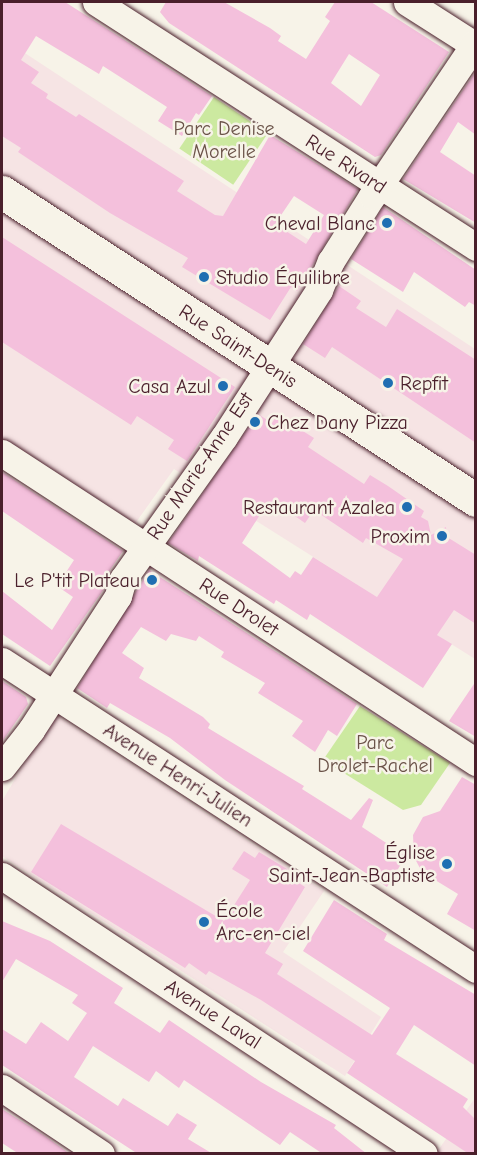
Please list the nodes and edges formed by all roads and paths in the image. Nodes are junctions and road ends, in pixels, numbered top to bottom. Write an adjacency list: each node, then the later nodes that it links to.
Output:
1 (96, 2): 4 (street, Rue Rivard)
2 (406, 2): 3 (street)
3 (475, 44): 4 (street, Rue Marie-Anne Est)
4 (379, 185): 6 (street, Rue Rivard); 7 (street, Rue Marie-Anne Est)
5 (2, 192): 7 (main road, Rue Saint-Denis)
6 (476, 247)
7 (269, 366): 9 (main road, Rue Saint-Denis); 10 (street, Rue Marie-Anne Est)
8 (2, 453): 10 (street, Rue Drolet)
9 (476, 500)
10 (146, 546): 12 (street, Rue Marie-Anne Est); 13 (street, Rue Drolet)
11 (2, 661): 12 (street, Avenue Henri-Julien)
12 (54, 694): 14 (street, Rue Marie-Anne Est); 16 (street, Avenue Henri-Julien)
13 (476, 762)
14 (2, 767)
15 (2, 876): 19 (street, Avenue Laval)
16 (476, 969)
17 (2, 1088): 18 (street)
18 (101, 1154)
19 (424, 1154)

